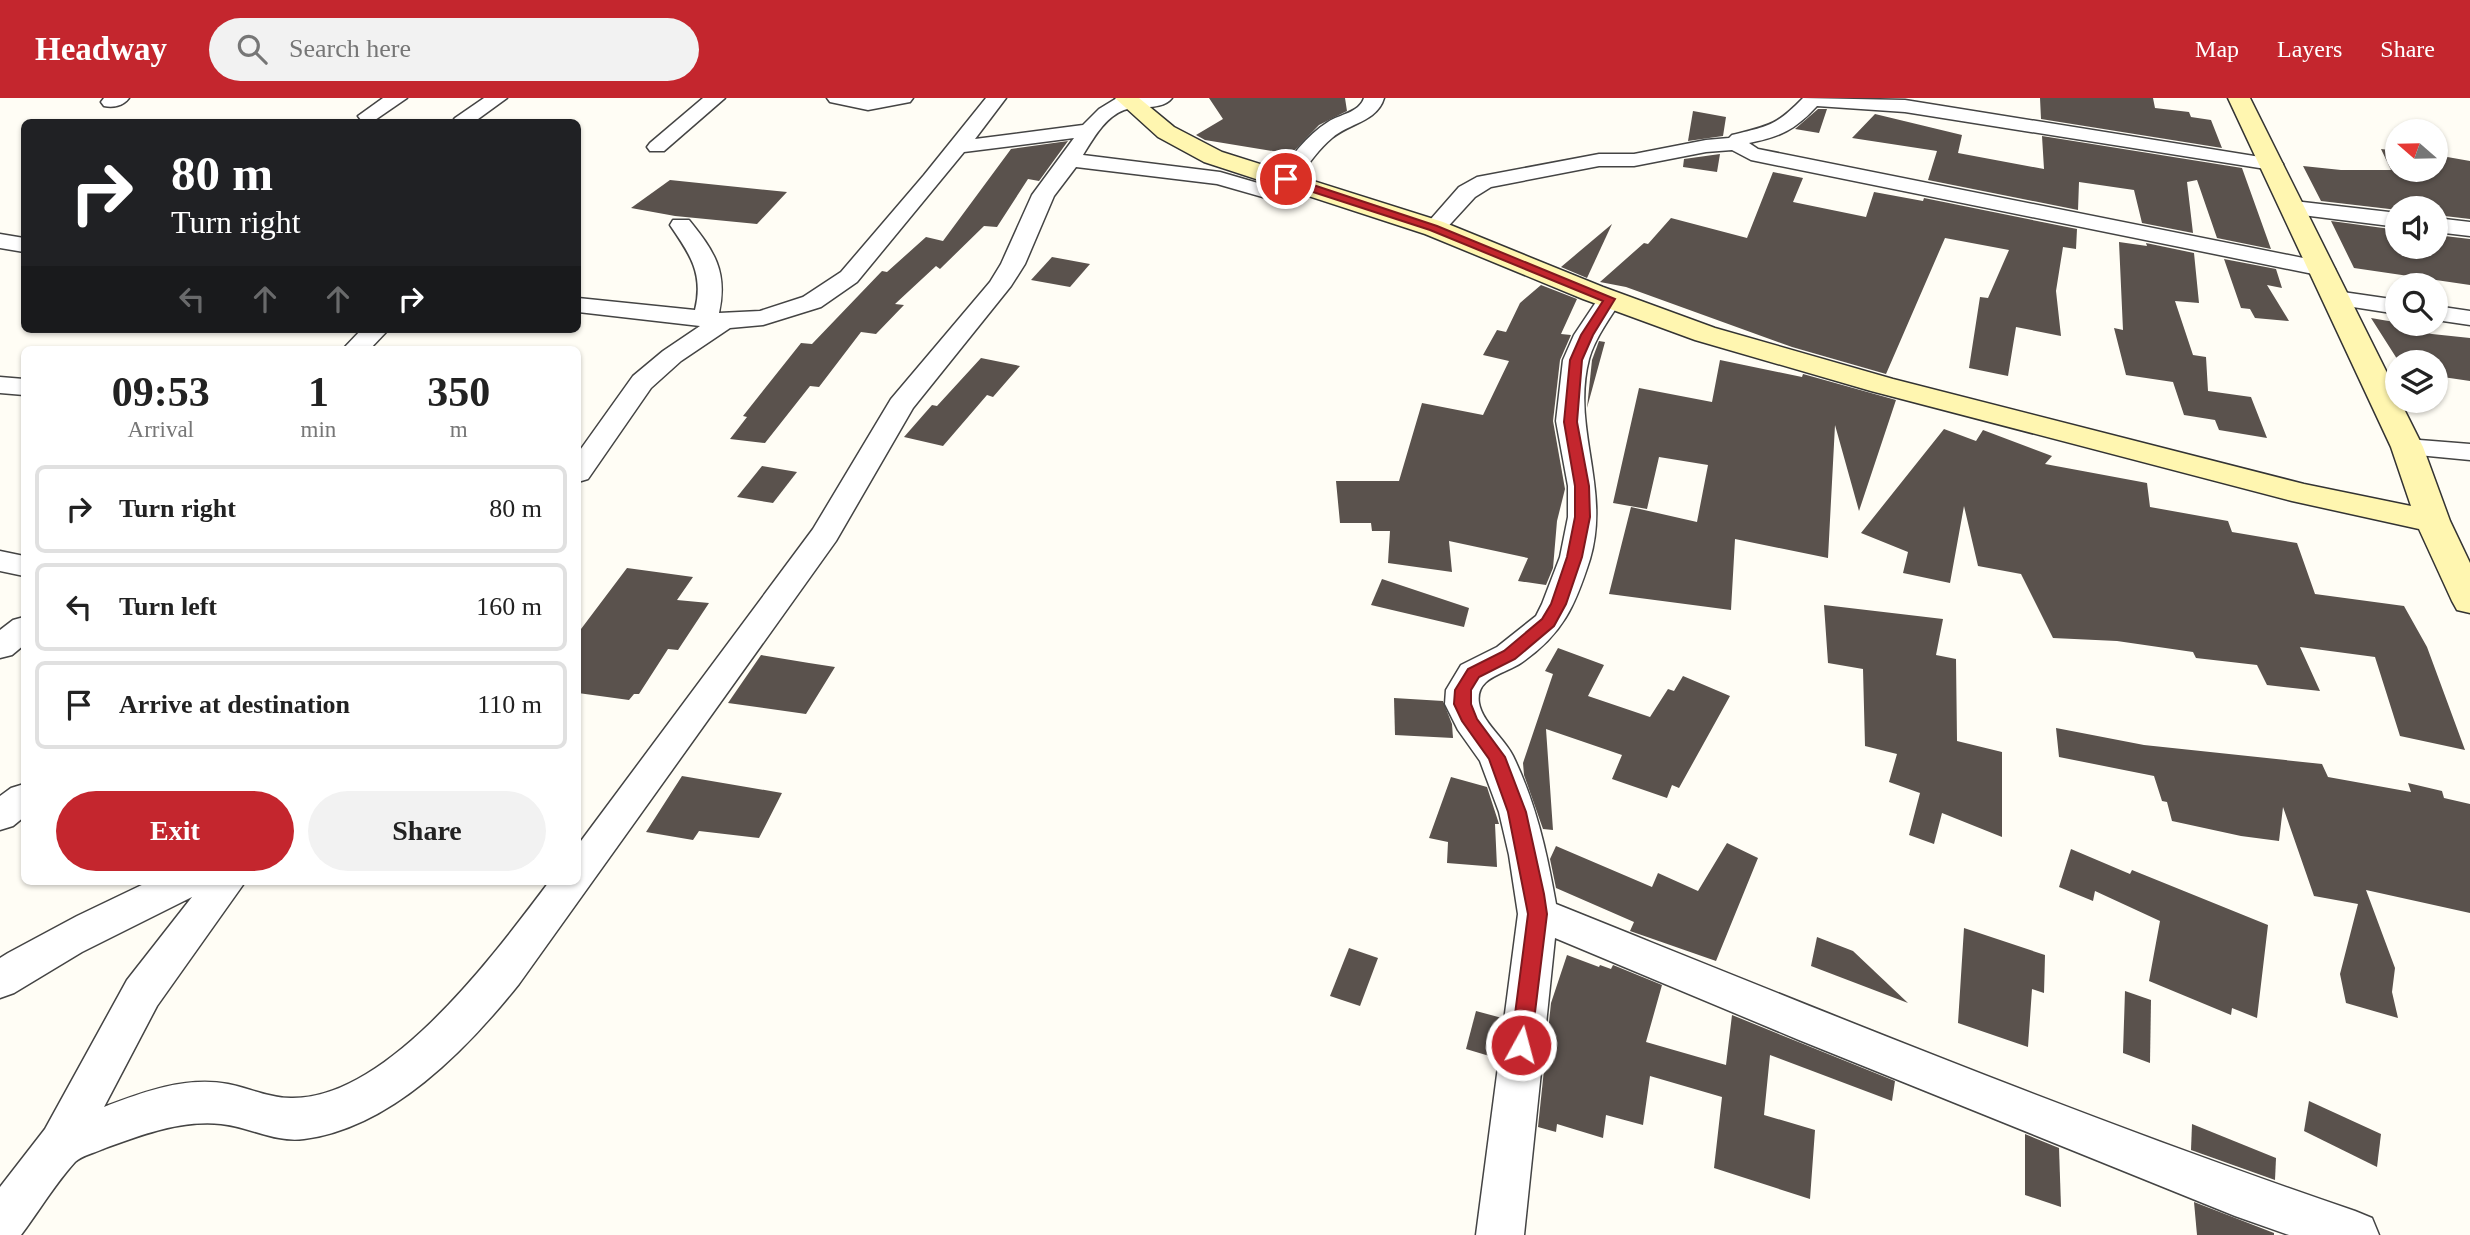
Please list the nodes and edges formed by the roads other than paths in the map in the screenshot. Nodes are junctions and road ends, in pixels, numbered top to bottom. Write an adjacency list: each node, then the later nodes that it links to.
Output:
1 (397, 98): 11 (street)
2 (497, 98): 12 (street)
3 (715, 98): 15 (street)
4 (837, 98): 5 (street)
5 (903, 98)
6 (993, 98): 16 (street)
7 (1162, 98): 10 (street)
8 (1374, 98): 19 (street)
9 (2239, 98): 18 (street)
10 (1128, 101): 13 (street); 19 (street)
11 (368, 116)
12 (466, 119)
13 (1089, 130): 16 (street); 17 (street)
14 (1736, 144): 18 (street); 24 (street); 28 (street)
15 (657, 147)
16 (957, 147): 35 (street)
17 (1070, 160): 19 (street); 51 (street)
18 (2272, 164): 20 (street)
19 (1289, 180): 24 (street)
20 (2294, 208): 21 (street); 28 (street)
21 (2385, 218)
22 (681, 225): 35 (street)
23 (2448, 226): 25 (street)
24 (1434, 228): 30 (street)
25 (2470, 229)
26 (0, 241): 27 (street)
27 (21, 244)
28 (2323, 269): 29 (street)
29 (2336, 298): 32 (street); 40 (street)
30 (1610, 299): 43 (street); 55 (street)
31 (581, 305): 35 (street)
32 (2385, 305)
33 (2448, 315): 34 (street)
34 (2470, 318)
35 (715, 320): 42 (street)
36 (372, 333): 37 (street)
37 (359, 346)
38 (0, 385): 39 (street)
39 (21, 387)
40 (2407, 447): 41 (street); 43 (street)
41 (2470, 452)
42 (581, 464)
43 (2433, 521): 46 (street)
44 (0, 561): 45 (street)
45 (21, 565)
46 (2470, 601)
47 (21, 630): 48 (street)
48 (0, 647)
49 (21, 800): 50 (street)
50 (0, 816)
51 (581, 869)
52 (180, 885): 56 (street)
53 (224, 885): 57 (street)
54 (569, 885): 57 (street)
55 (1538, 914): 59 (street); 60 (street)
56 (0, 980)
57 (61, 1144): 58 (street)
58 (0, 1225)
59 (1500, 1235)
60 (2355, 1235)

